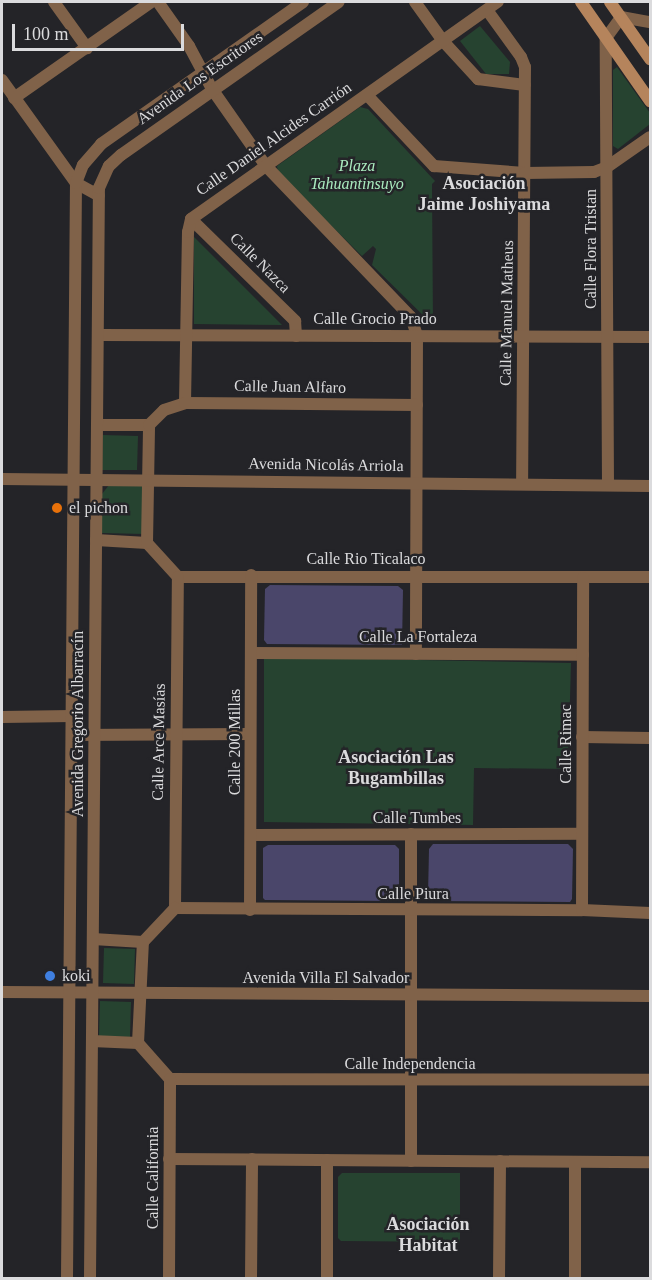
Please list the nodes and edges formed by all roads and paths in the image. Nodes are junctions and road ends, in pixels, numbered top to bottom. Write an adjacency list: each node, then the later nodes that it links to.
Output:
1 (54, 2): 15 (street)
2 (152, 2): 15 (street)
3 (158, 2): 17 (street)
4 (303, 2): 17 (street, Avenida Los Escritores)
5 (339, 2): 20 (street, Avenida Los Escritores)
6 (415, 2): 14 (street)
7 (498, 2): 10 (street, Calle Daniel Alcides Carrión)
8 (581, 2): 13 (main road)
9 (610, 2): 11 (main road)
10 (487, 10): 14 (street, Calle Daniel Alcides Carrión); 19 (street, Calle Manuel Matheus)
11 (621, 17): 12 (street); 13 (street); 16 (main road)
12 (651, 22)
13 (606, 38): 23 (main road); 26 (street, Calle Flora Tristan)
14 (443, 41): 19 (street); 21 (street, Calle Daniel Alcides Carrión)
15 (87, 48): 22 (street)
16 (651, 59)
17 (203, 71): 20 (street); 28 (street, Avenida Los Escritores)
18 (2, 80): 22 (street)
19 (525, 85): 27 (street, Calle Manuel Matheus)
20 (212, 89): 25 (street); 29 (street, Avenida Los Escritores)
21 (367, 95): 25 (street, Calle Daniel Alcides Carrión); 27 (street)
22 (14, 98): 28 (street)
23 (651, 101)
24 (651, 137): 26 (street)
25 (266, 166): 30 (street, Calle Daniel Alcides Carrión); 34 (street)
26 (607, 167): 27 (street); 36 (street, Calle Flora Tristan)
27 (525, 173): 35 (street, Calle Manuel Matheus)
28 (76, 183): 29 (street); 44 (street, Avenida Gregorio Albarracín)
29 (99, 196): 31 (street, Avenida Gregorio Albarracín)
30 (191, 219): 32 (street, Calle Daniel Alcides Carrión); 33 (street, Calle Nazca)
31 (100, 335): 32 (street, Calle Grocio Prado); 40 (street, Avenida Gregorio Albarracín)
32 (186, 335): 33 (street, Calle Grocio Prado); 38 (street, Calle Daniel Alcides Carrión)
33 (296, 336): 34 (street, Calle Grocio Prado)
34 (417, 336): 35 (street, Calle Grocio Prado); 39 (street)
35 (522, 336): 36 (street, Calle Grocio Prado); 47 (street, Calle Manuel Matheus)
36 (608, 336): 37 (street, Calle Grocio Prado); 48 (street, Calle Flora Tristan)
37 (651, 337)
38 (185, 403): 39 (street, Calle Juan Alfaro); 41 (street, Calle Juan Alfaro)
39 (417, 405): 46 (street)
40 (97, 425): 41 (street); 42 (street, Avenida Gregorio Albarracín)
41 (149, 425): 45 (street)
42 (97, 478): 44 (street, Avenida Nicolás Arriola); 45 (street, Avenida Nicolás Arriola); 50 (street, Avenida Gregorio Albarracín)
43 (2, 479): 44 (street, Avenida Nicolás Arriola)
44 (74, 479): 60 (street, Avenida Gregorio Albarracín)
45 (147, 479): 46 (street, Avenida Nicolás Arriola); 51 (street)
46 (416, 483): 47 (street, Avenida Nicolás Arriola); 53 (street)
47 (522, 484): 48 (street, Avenida Nicolás Arriola)
48 (608, 485): 49 (street, Avenida Nicolás Arriola)
49 (651, 486)
50 (96, 540): 51 (street); 65 (street, Avenida Gregorio Albarracín)
51 (147, 543): 54 (street)
52 (251, 575): 53 (street, Calle Rio Ticalaco); 54 (street, Calle Rio Ticalaco); 57 (street, Calle 200 Millas)
53 (416, 576): 56 (street, Calle Rio Ticalaco); 58 (street)
54 (178, 577): 62 (street, Calle Arce Masías)
55 (651, 577): 56 (street, Calle Rio Ticalaco)
56 (583, 578): 59 (street, Calle Rimac)
57 (253, 653): 58 (street, Calle La Fortaleza); 63 (street, Calle 200 Millas)
58 (416, 654): 59 (street, Calle La Fortaleza)
59 (583, 655): 66 (street, Calle Rimac)
60 (72, 716): 61 (street); 64 (street, Avenida Gregorio Albarracín)
61 (2, 717)
62 (175, 734): 63 (street); 65 (street); 71 (street, Calle Arce Masías)
63 (250, 734): 70 (street, Calle 200 Millas)
64 (72, 735): 65 (street); 79 (street, Avenida Gregorio Albarracín)
65 (95, 735): 76 (street, Avenida Gregorio Albarracín)
66 (582, 737): 67 (street); 69 (street, Calle Rimac)
67 (651, 738)
68 (411, 834): 69 (street, Calle Tumbes); 70 (street, Calle Tumbes); 73 (street)
69 (582, 834): 74 (street, Calle Rimac)
70 (252, 835): 72 (street, Calle 200 Millas)
71 (175, 908): 72 (street, Calle Piura); 77 (street)
72 (250, 910): 73 (street, Calle Piura)
73 (409, 910): 74 (street, Calle Piura); 82 (street)
74 (582, 910): 75 (street, Calle Piura)
75 (651, 913)
76 (93, 939): 77 (street); 80 (street, Avenida Gregorio Albarracín)
77 (143, 942): 81 (street)
78 (2, 992): 79 (street, Avenida Villa El Salvador)
79 (69, 992): 80 (street, Avenida Villa El Salvador); 96 (street, Avenida Gregorio Albarracín)
80 (93, 992): 81 (street, Avenida Villa El Salvador); 84 (street, Avenida Gregorio Albarracín)
81 (141, 993): 82 (street, Avenida Villa El Salvador); 85 (street)
82 (410, 995): 83 (street, Avenida Villa El Salvador); 88 (street)
83 (651, 996)
84 (92, 1041): 85 (street); 97 (street, Avenida Gregorio Albarracín)
85 (138, 1044): 86 (street)
86 (170, 1079): 88 (street, Calle Independencia); 89 (street, Calle California)
87 (651, 1080): 88 (street, Calle Independencia)
88 (412, 1081): 92 (street)
89 (170, 1159): 90 (street); 98 (street, Calle California)
90 (252, 1160): 91 (street); 99 (street)
91 (327, 1160): 92 (street); 100 (street)
92 (411, 1161): 93 (street)
93 (500, 1161): 94 (street); 101 (street)
94 (575, 1162): 95 (street); 102 (street)
95 (651, 1162)
96 (67, 1278)
97 (90, 1278)
98 (169, 1278)
99 (251, 1278)
100 (327, 1278)
101 (499, 1278)
102 (575, 1278)

